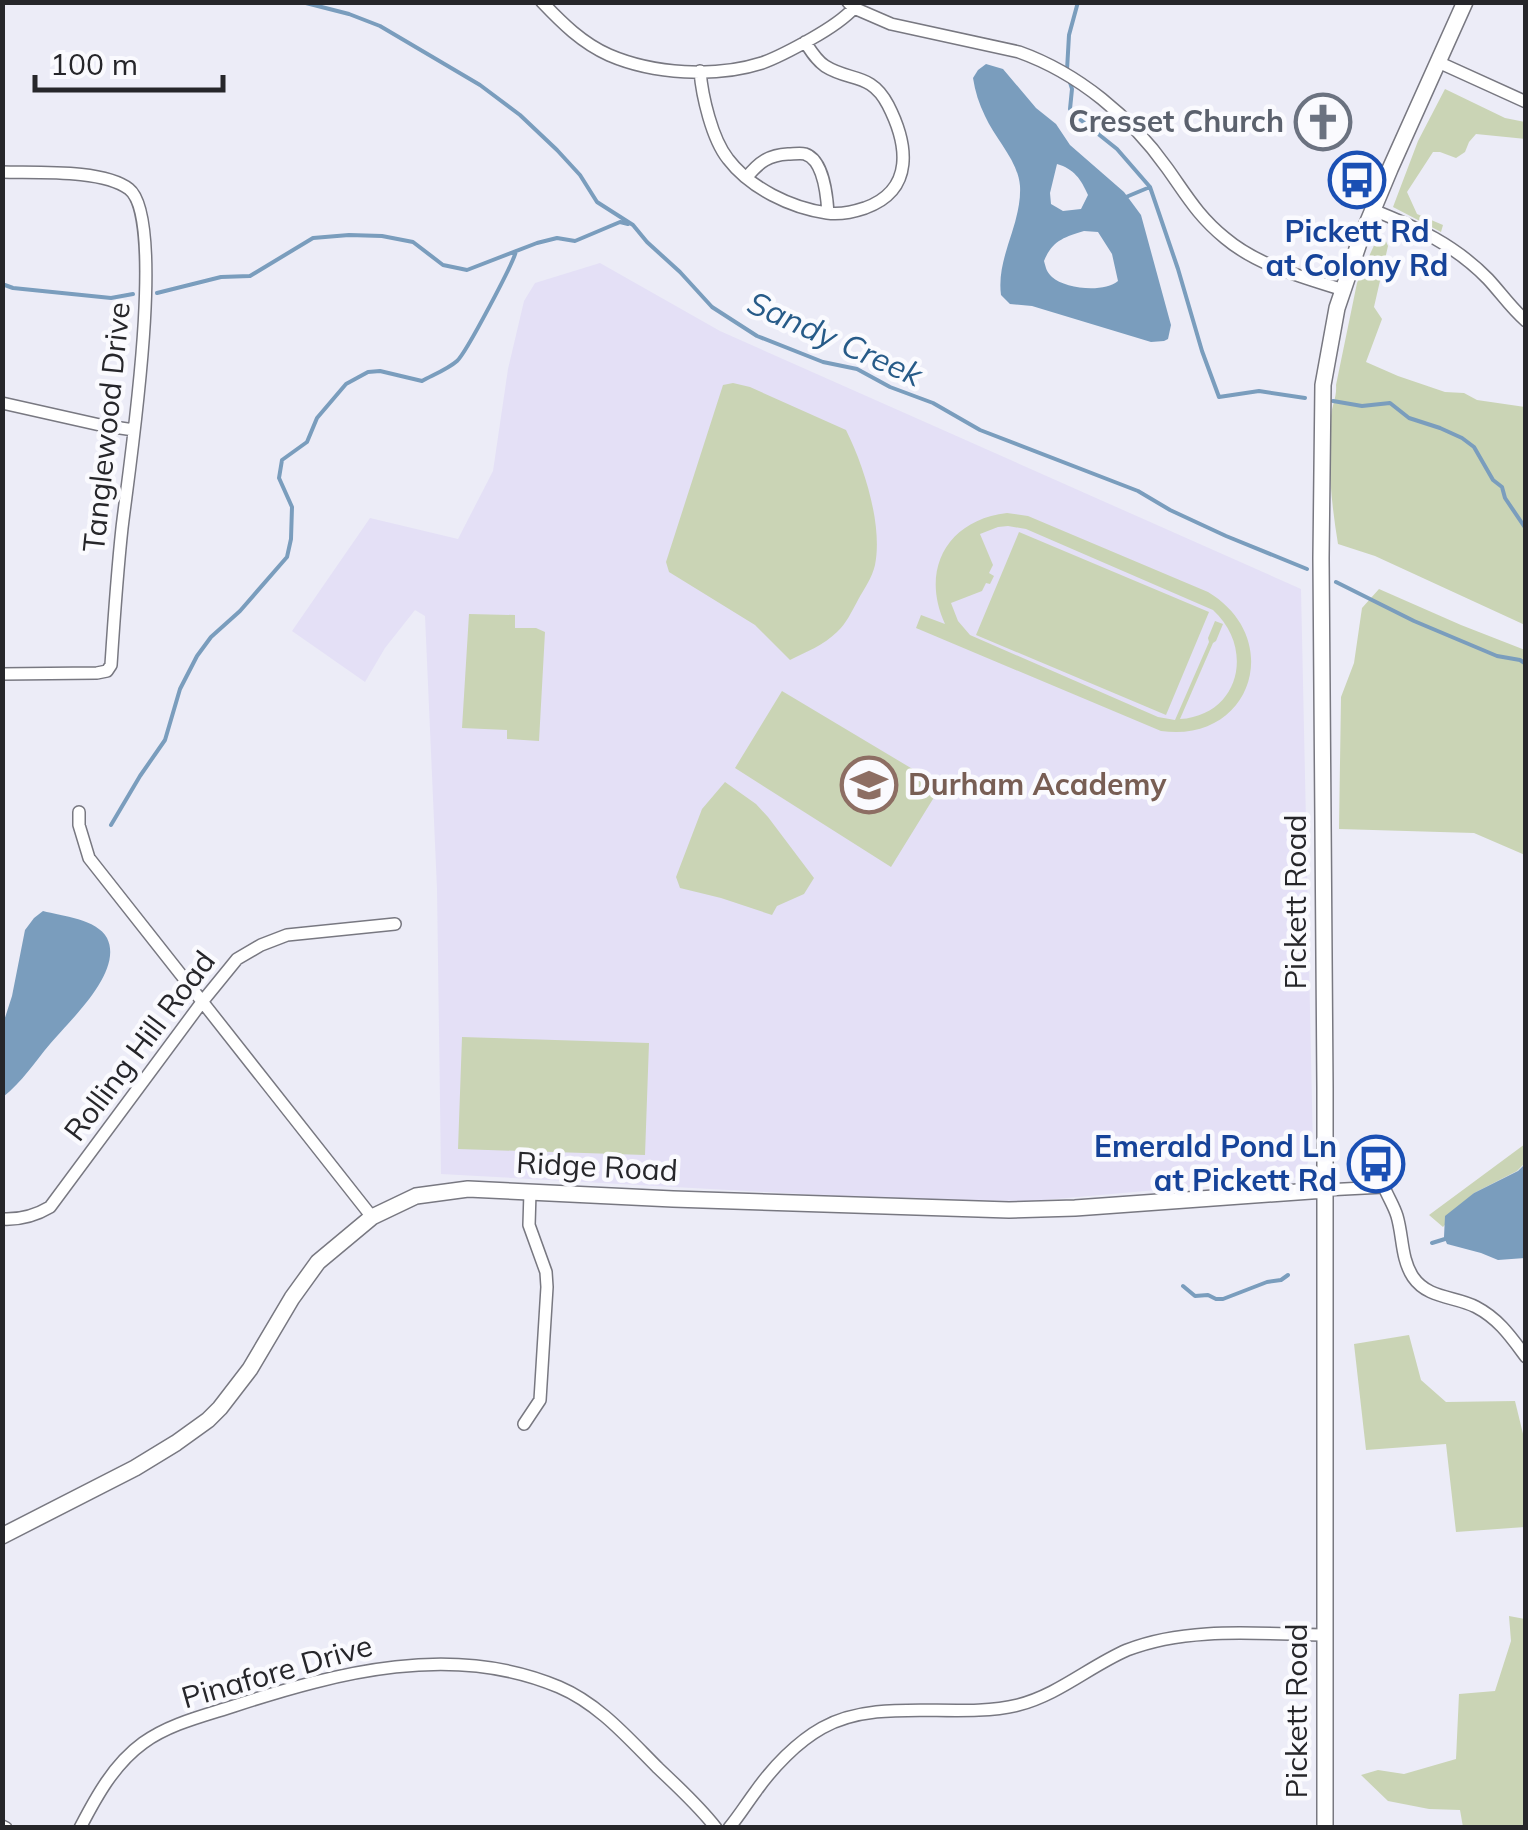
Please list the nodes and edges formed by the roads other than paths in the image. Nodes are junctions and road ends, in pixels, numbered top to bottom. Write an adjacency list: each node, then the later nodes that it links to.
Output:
1 (542, 2): 6 (street)
2 (1465, 2): 5 (street, Pickett Road)
3 (851, 5): 4 (street); 12 (street)
4 (805, 42): 6 (street); 11 (street)
5 (1438, 62): 7 (street); 10 (street, Pickett Road)
6 (700, 71): 9 (street)
7 (1526, 102)
8 (2, 172): 15 (street, Tanglewood Drive)
9 (747, 178): 11 (street); 11 (street)
10 (1372, 210): 12 (street, Pickett Road); 13 (street)
11 (828, 213)
12 (1343, 290): 20 (street, Pickett Road)
13 (1526, 321)
14 (2, 402): 15 (street)
15 (134, 430): 16 (street, Tanglewood Drive)
16 (2, 674)
17 (79, 812): 19 (street)
18 (395, 924): 19 (street, Rolling Hill Road)
19 (202, 1002): 22 (street); 23 (street, Rolling Hill Road)
20 (1325, 1190): 21 (street, Ridge Road); 24 (street); 27 (street, Pickett Road)
21 (530, 1192): 22 (street, Ridge Road); 25 (street)
22 (372, 1217): 26 (street, Ridge Road)
23 (2, 1220)
24 (1526, 1358)
25 (524, 1424)
26 (2, 1536)
27 (1324, 1635): 30 (street); 31 (street, Pickett Road)
28 (80, 1828): 29 (street, Pinafore Drive)
29 (716, 1828)
30 (729, 1828)
31 (1324, 1828)

